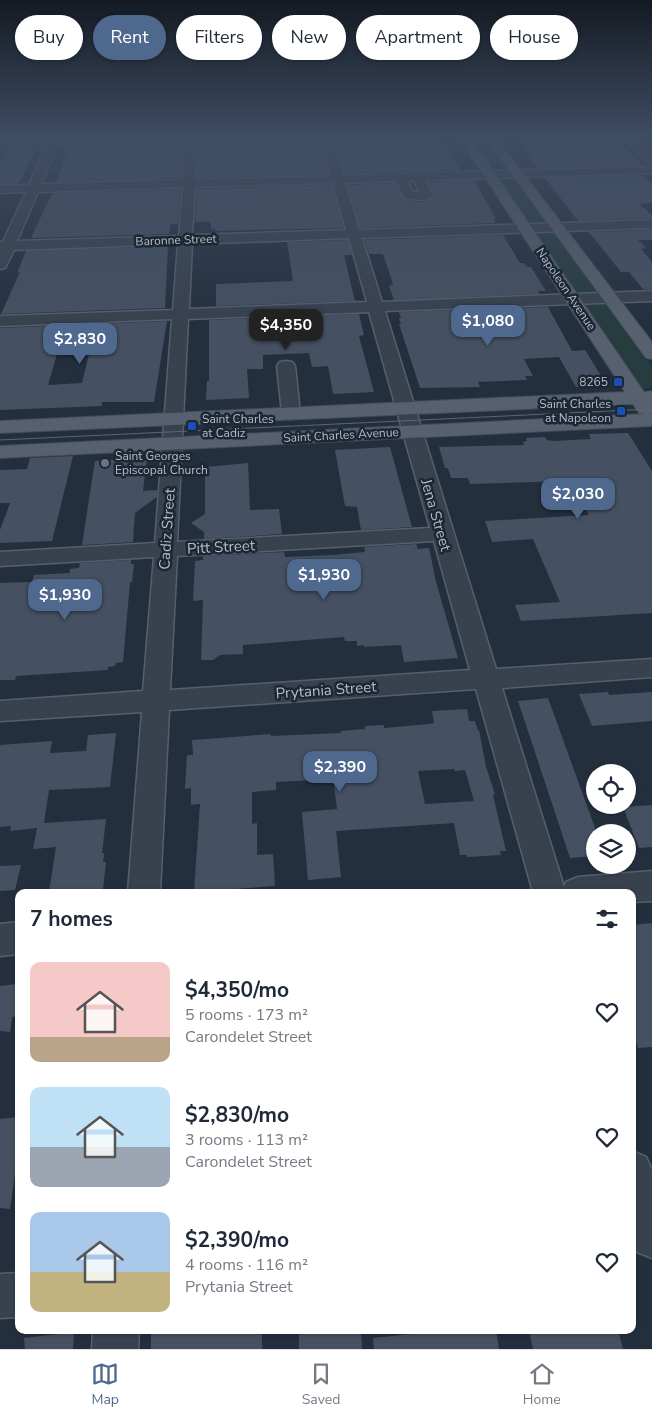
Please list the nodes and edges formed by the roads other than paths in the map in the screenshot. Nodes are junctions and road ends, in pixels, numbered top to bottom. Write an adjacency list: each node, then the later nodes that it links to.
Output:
1 (28, 199): 11 (street)
2 (188, 199): 10 (street, Cadiz Street)
3 (343, 199): 9 (street, Jena Street)
4 (499, 199): 8 (main road, Napoleon Avenue)
5 (536, 199): 7 (main road, Napoleon Avenue)
6 (652, 224): 7 (street, Baronne Street)
7 (557, 227): 8 (street, Baronne Street); 14 (main road, Napoleon Avenue)
8 (525, 228): 9 (street, Baronne Street); 15 (main road, Napoleon Avenue)
9 (353, 234): 10 (street, Baronne Street); 16 (street, Jena Street)
10 (186, 240): 11 (street, Baronne Street); 17 (street, Cadiz Street)
11 (4, 246): 12 (street)
12 (0, 265)
13 (652, 296): 14 (street)
14 (609, 297): 15 (street); 19 (main road, Napoleon Avenue)
15 (572, 299): 16 (street); 21 (main road, Napoleon Avenue)
16 (375, 306): 17 (street); 22 (street, Jena Street)
17 (181, 314): 18 (street); 24 (street, Cadiz Street)
18 (0, 321)
19 (652, 354)
20 (286, 366): 23 (street)
21 (645, 397): 22 (main road, Saint Charles Avenue); 25 (main road, Napoleon Avenue)
22 (405, 408): 23 (main road, Saint Charles Avenue); 27 (street, Jena Street)
23 (291, 413): 24 (main road, Saint Charles Avenue)
24 (174, 419): 26 (main road, Saint Charles Avenue); 28 (street, Cadiz Street)
25 (652, 419): 27 (main road, Saint Charles Avenue)
26 (0, 427)
27 (412, 432): 28 (main road, Saint Charles Avenue); 30 (street, Jena Street)
28 (172, 444): 29 (main road, Saint Charles Avenue); 31 (street, Cadiz Street)
29 (0, 452)
30 (442, 534): 31 (street, Pitt Street); 34 (street, Jena Street)
31 (166, 550): 32 (street, Pitt Street); 35 (street, Cadiz Street)
32 (0, 559)
33 (652, 668): 34 (street, Prytania Street)
34 (485, 679): 35 (street, Prytania Street); 39 (street, Jena Street)
35 (156, 701): 36 (street, Prytania Street); 38 (street, Cadiz Street)
36 (0, 711)
37 (652, 886): 40 (street)
38 (144, 889)
39 (548, 889)
40 (615, 889)
41 (15, 938): 42 (street)
42 (0, 940)
43 (636, 1188): 44 (street)
44 (646, 1230)
45 (15, 1294): 46 (street)
46 (0, 1296)
47 (116, 1334): 48 (street)
48 (115, 1349)

